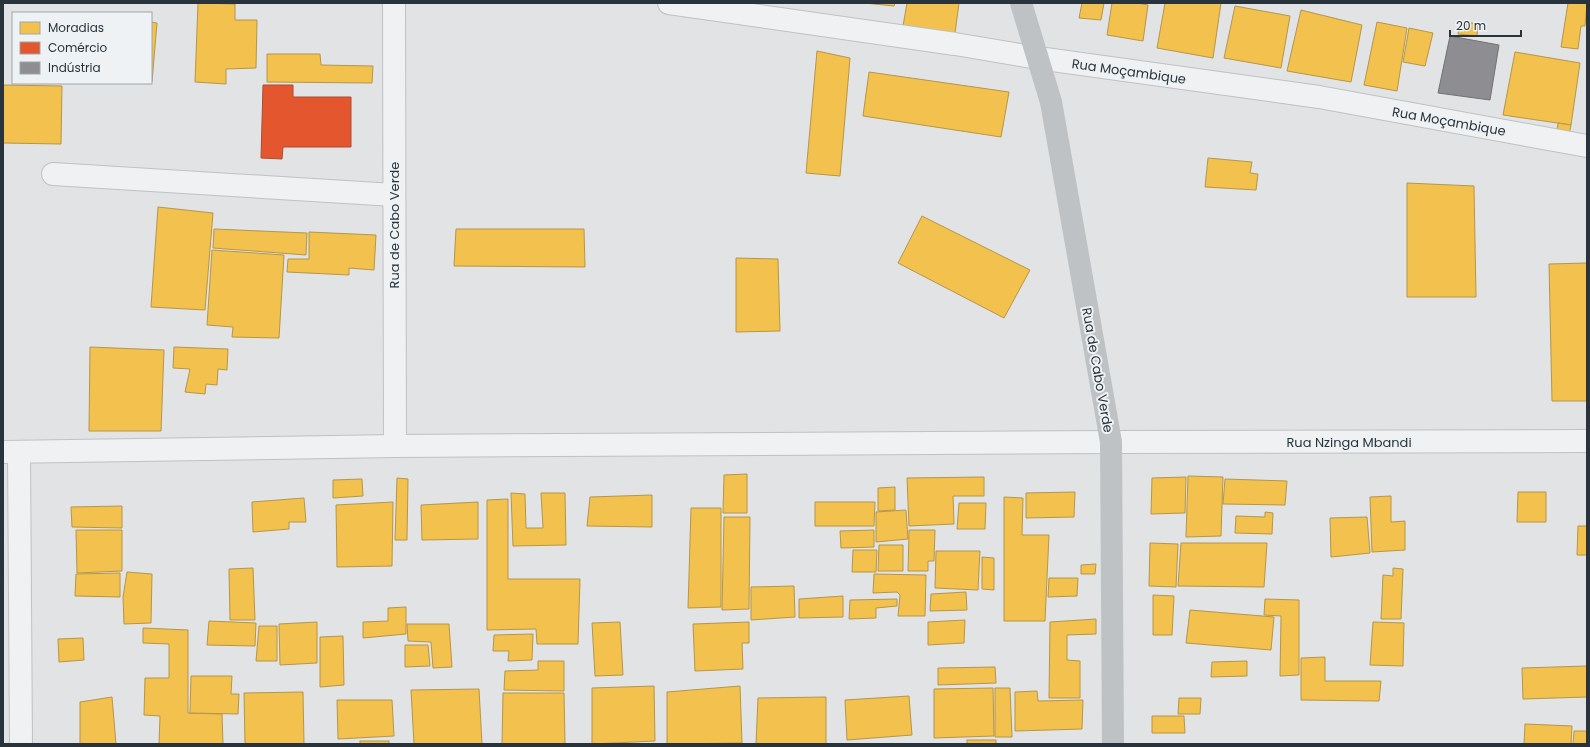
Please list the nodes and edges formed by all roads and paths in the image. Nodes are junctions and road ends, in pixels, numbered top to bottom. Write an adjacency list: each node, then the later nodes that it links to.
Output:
1 (394, 3): 7 (street, Rua de Cabo Verde)
2 (669, 3): 4 (street, Rua Moçambique)
3 (1021, 3): 4 (main road, Rua de Cabo Verde)
4 (1038, 58): 5 (street, Rua Moçambique); 9 (main road, Rua de Cabo Verde)
5 (1587, 146)
6 (53, 174): 7 (street)
7 (394, 195): 10 (street, Rua de Cabo Verde)
8 (1587, 441): 9 (street, Rua Nzinga Mbandi)
9 (1111, 442): 10 (street, Rua Nzinga Mbandi); 13 (main road, Rua de Cabo Verde)
10 (395, 446): 11 (street, Rua Nzinga Mbandi)
11 (11, 452): 12 (street)
12 (21, 744)
13 (1113, 744)

